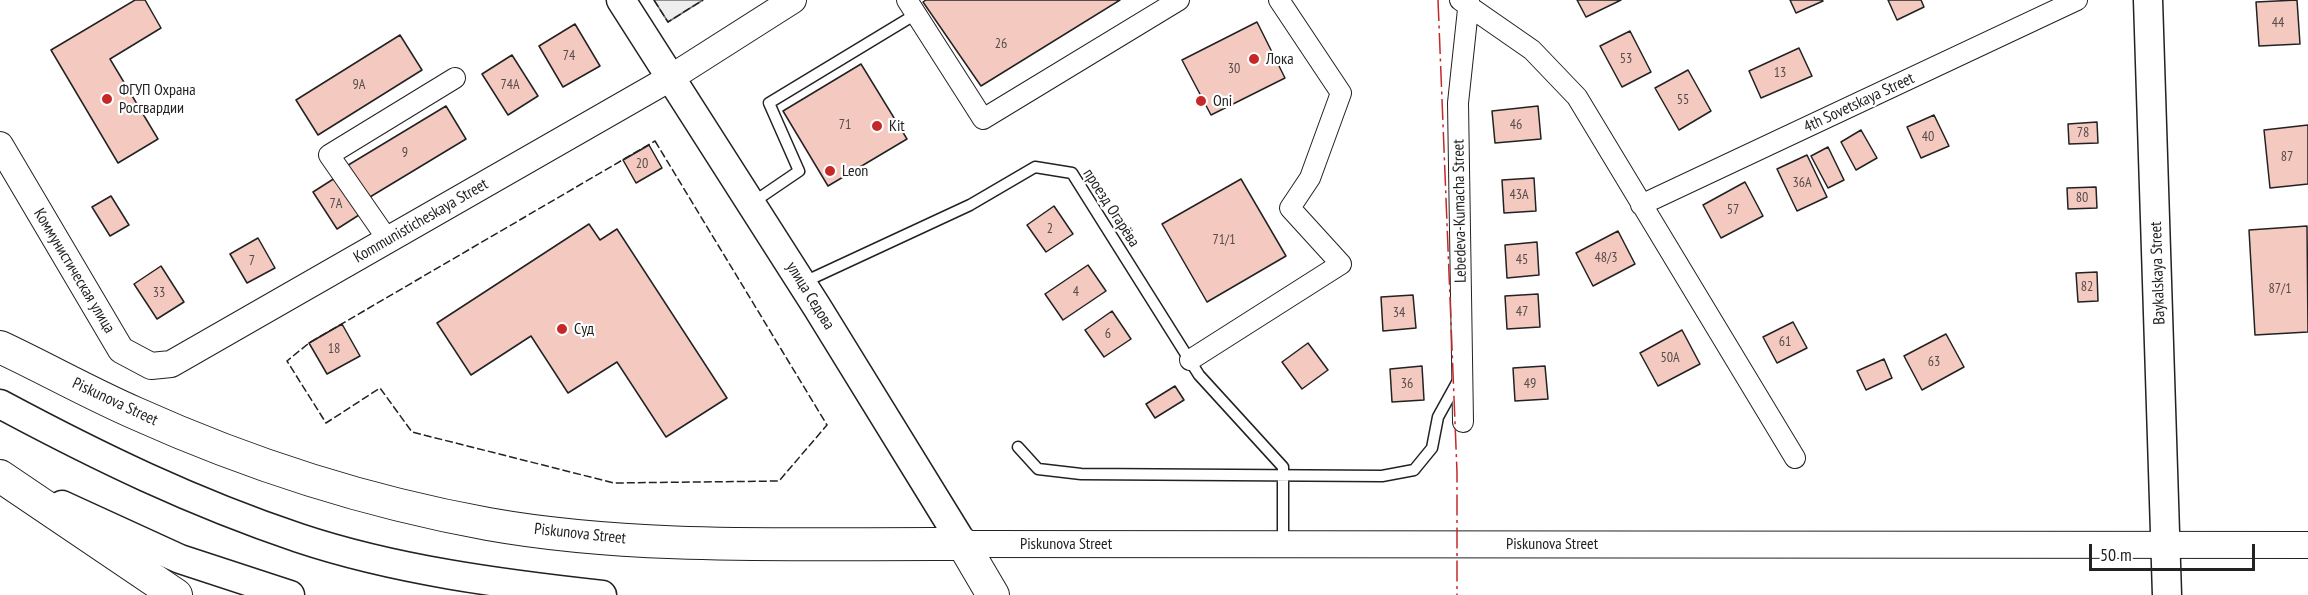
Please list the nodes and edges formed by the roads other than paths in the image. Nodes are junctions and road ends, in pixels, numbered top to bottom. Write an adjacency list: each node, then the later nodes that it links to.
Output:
1 (621, 0): 9 (main road, улица Седова)
2 (793, 0): 9 (street)
3 (1179, 0): 8 (street)
4 (1279, 0): 17 (street)
5 (2077, 0): 13 (street, 4th Sovetskaya Street)
6 (2148, 0): 29 (main road, Baykalskaya Street)
7 (1466, 2): 13 (street); 18 (street, Lebedeva-Kumacha Street)
8 (911, 7): 12 (lane)
9 (672, 77): 12 (main road, улица Седова); 14 (street, Kommunisticheskaya Street)
10 (455, 78): 14 (street)
11 (0, 146): 14 (street, Kommunisticheskaya Street)
12 (751, 204): 15 (main road, улица Седова)
13 (1641, 205): 22 (street)
14 (388, 240)
15 (801, 283): 17 (lane, проезд Огарёва); 26 (main road, улица Седова)
16 (0, 347): 26 (main road, Piskunova Street)
17 (1190, 360): 24 (lane, проезд Огарёва)
18 (1463, 371): 20 (street, Lebedeva-Kumacha Street); 24 (lane)
19 (0, 404): 32 (main road)
20 (1463, 422)
21 (1018, 447): 24 (lane)
22 (1795, 458)
23 (0, 471): 31 (main road)
24 (1283, 472): 27 (lane)
25 (0, 476): 30 (main road)
26 (963, 544): 27 (street, Piskunova Street); 33 (main road, улица Седова)
27 (1283, 544): 29 (street, Piskunova Street)
28 (2308, 545): 29 (street, Piskunova Street)
29 (2165, 546): 34 (main road, Baykalskaya Street)
30 (176, 595)
31 (290, 595)
32 (602, 595)
33 (993, 595)
34 (2167, 595)

